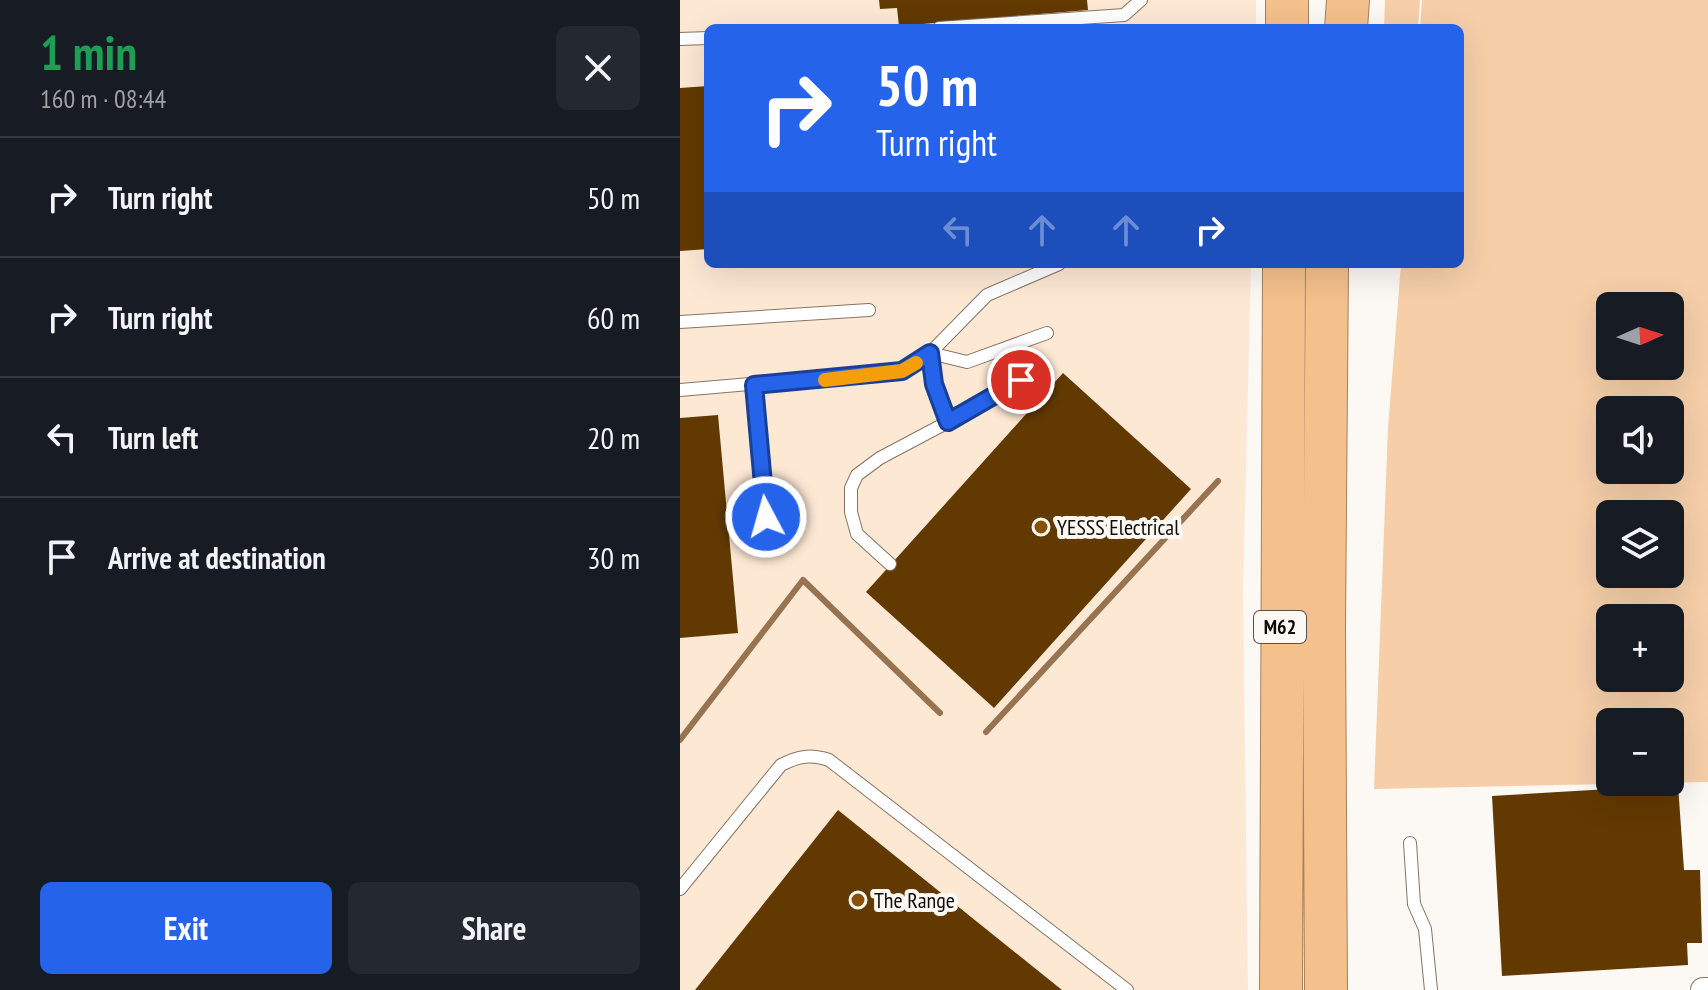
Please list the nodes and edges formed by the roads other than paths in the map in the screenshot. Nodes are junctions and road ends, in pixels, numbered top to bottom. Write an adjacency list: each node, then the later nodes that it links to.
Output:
1 (1141, 0): 5 (lane)
2 (1287, 0): 6 (highway)
3 (1331, 0): 7 (highway)
4 (1348, 0): 8 (highway)
5 (996, 24)
6 (1287, 24)
7 (1331, 24)
8 (1346, 24)
9 (704, 38): 10 (lane)
10 (680, 39)
11 (1050, 268): 17 (lane)
12 (1284, 268): 27 (highway, M62)
13 (1327, 268): 28 (highway, M62)
14 (869, 310): 15 (lane)
15 (680, 322)
16 (1047, 333): 17 (lane)
17 (930, 353): 19 (lane); 21 (lane)
18 (1021, 380): 21 (lane)
19 (754, 385): 20 (lane); 22 (lane)
20 (680, 390)
21 (948, 422): 23 (lane)
22 (769, 543)
23 (890, 564)
24 (1410, 843): 29 (lane)
25 (680, 889): 26 (lane)
26 (1127, 990)
27 (1281, 990)
28 (1326, 990)
29 (1431, 990)

